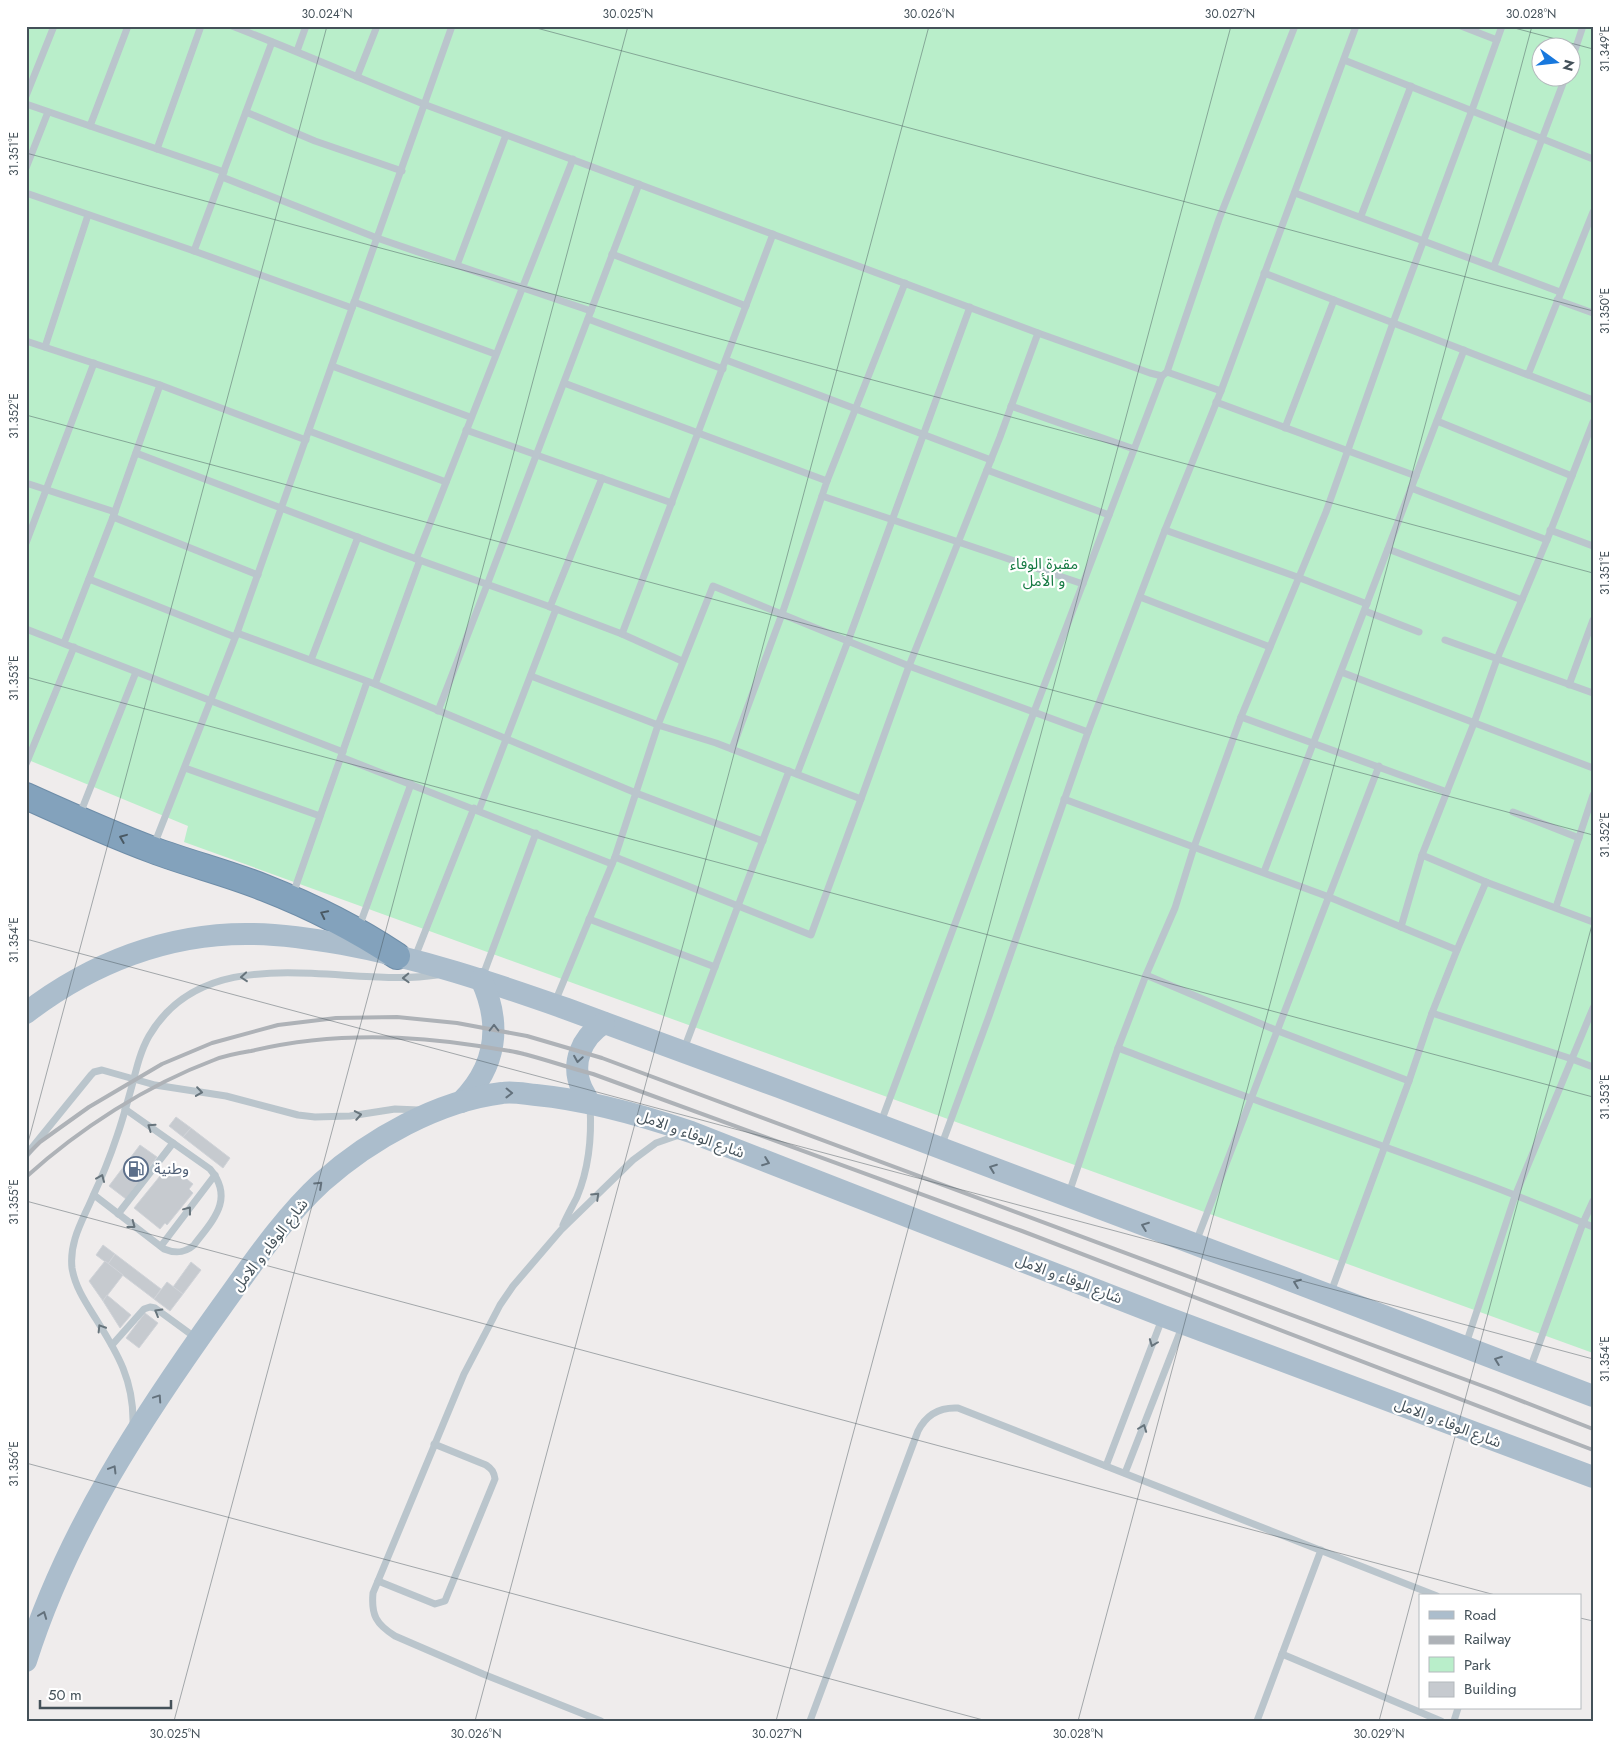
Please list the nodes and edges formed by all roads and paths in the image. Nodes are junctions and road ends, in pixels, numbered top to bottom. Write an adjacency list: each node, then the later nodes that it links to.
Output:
1 (54, 26): 21 (lane)
2 (128, 26): 27 (lane)
3 (201, 26): 30 (lane)
4 (232, 26): 15 (lane)
5 (306, 26): 16 (lane)
6 (377, 26): 18 (lane)
7 (452, 26): 23 (lane)
8 (1295, 26): 71 (lane)
9 (1356, 26): 17 (lane)
10 (1461, 26): 14 (lane)
11 (1502, 26): 14 (lane)
12 (1583, 26): 13 (lane)
13 (1579, 38)
14 (1497, 40): 24 (lane)
15 (272, 42): 16 (lane); 26 (lane)
16 (297, 51): 18 (lane)
17 (1344, 60): 19 (lane); 37 (lane)
18 (357, 77): 23 (lane)
19 (1411, 86): 24 (lane); 41 (lane)
20 (1561, 88): 29 (lane)
21 (26, 96)
22 (26, 104): 25 (lane)
23 (426, 104): 28 (lane); 34 (lane)
24 (1472, 110): 29 (lane); 44 (lane)
25 (48, 112): 27 (lane); 33 (lane)
26 (246, 112): 34 (lane); 35 (lane)
27 (90, 126): 30 (lane)
28 (506, 134): 31 (lane); 47 (lane)
29 (1542, 140): 32 (lane); 48 (lane)
30 (157, 149): 35 (lane)
31 (573, 159): 36 (lane); 51 (lane)
32 (1593, 159)
33 (26, 168)
34 (402, 172): 43 (lane)
35 (223, 175): 43 (lane); 45 (lane)
36 (639, 184): 42 (lane); 46 (lane)
37 (1295, 192): 41 (lane); 49 (lane)
38 (26, 193): 40 (lane)
39 (1593, 212): 52 (lane)
40 (88, 215): 45 (lane); 64 (lane)
41 (1361, 216): 44 (lane)
42 (773, 234): 50 (lane); 56 (lane)
43 (378, 238): 47 (lane); 55 (lane)
44 (1423, 241): 48 (lane); 61 (lane)
45 (194, 251): 55 (lane)
46 (612, 254): 56 (lane); 58 (lane)
47 (457, 264): 51 (lane)
48 (1494, 266): 52 (lane)
49 (1264, 273): 53 (lane); 75 (lane)
50 (905, 283): 57 (lane); 79 (lane)
51 (522, 287): 58 (lane); 66 (lane)
52 (1560, 292): 54 (lane)
53 (1334, 300): 61 (lane); 83 (lane)
54 (1557, 300): 59 (lane); 72 (lane)
55 (353, 305): 66 (lane); 69 (lane)
56 (746, 306): 67 (lane)
57 (970, 307): 62 (lane); 87 (lane)
58 (591, 311): 60 (lane)
59 (1593, 313)
60 (588, 319): 70 (lane); 73 (lane)
61 (1393, 323): 65 (lane); 90 (lane)
62 (1038, 333): 71 (lane); 78 (lane)
63 (27, 343): 64 (lane)
64 (45, 347): 68 (lane)
65 (1464, 350): 72 (lane); 81 (lane)
66 (495, 354): 80 (lane)
67 (726, 360): 70 (lane); 79 (lane)
68 (94, 363): 74 (lane); 102 (lane)
69 (332, 366): 80 (lane); 85 (lane)
70 (723, 369): 86 (lane)
71 (1164, 374): 75 (lane); 89 (lane)
72 (1528, 375): 76 (lane)
73 (564, 383): 86 (lane); 92 (lane)
74 (160, 385): 88 (lane); 91 (lane)
75 (1221, 391): 77 (lane)
76 (1593, 400)
77 (1216, 402): 83 (lane); 109 (lane)
78 (1011, 406): 89 (lane); 93 (lane)
79 (855, 410): 87 (lane); 98 (lane)
80 (470, 418): 84 (lane)
81 (1436, 421): 95 (lane); 96 (lane)
82 (1593, 422): 96 (lane)
83 (1285, 428): 90 (lane)
84 (466, 430): 92 (lane); 100 (lane)
85 (309, 431): 88 (lane); 100 (lane)
86 (699, 434): 98 (lane); 104 (lane)
87 (923, 435): 93 (lane); 108 (lane)
88 (306, 440): 105 (lane)
89 (1134, 449): 107 (lane)
90 (1348, 450): 95 (lane); 119 (lane)
91 (136, 453): 105 (lane); 106 (lane)
92 (536, 456): 97 (lane); 122 (lane)
93 (991, 460): 94 (lane)
94 (987, 470): 107 (lane); 114 (lane)
95 (1416, 476): 101 (lane)
96 (1572, 476): 110 (lane)
97 (602, 478): 104 (lane); 125 (lane)
98 (827, 481): 103 (lane)
99 (26, 482): 102 (lane)
100 (446, 482): 117 (lane)
101 (1411, 488): 112 (lane); 116 (lane)
102 (46, 489): 106 (lane); 113 (lane)
103 (822, 496): 108 (lane); 127 (lane)
104 (672, 502): 131 (lane)
105 (281, 508): 111 (lane); 118 (lane)
106 (114, 515): 118 (lane); 120 (lane)
107 (1109, 515): 121 (lane)
108 (892, 520): 114 (lane); 134 (lane)
109 (1165, 530): 119 (lane); 123 (lane)
110 (1550, 530): 112 (lane); 115 (lane)
111 (358, 537): 117 (lane); 139 (lane)
112 (1547, 540): 124 (lane)
113 (26, 542)
114 (958, 542): 121 (lane); 141 (lane)
115 (1593, 546)
116 (1388, 549): 124 (lane); 126 (lane)
117 (418, 559): 122 (lane); 145 (lane)
118 (258, 575): 132 (lane)
119 (1300, 578): 126 (lane); 137 (lane)
120 (89, 579): 132 (lane); 135 (lane)
121 (1083, 584): 150 (lane)
122 (487, 585): 125 (lane); 149 (lane)
123 (1140, 597): 137 (lane); 154 (lane)
124 (1522, 600): 138 (lane)
125 (553, 608): 131 (lane); 144 (lane)
126 (1366, 608): 130 (lane); 143 (lane)
127 (782, 614): 134 (lane); 140 (lane); 157 (lane)
128 (1593, 620): 146 (lane)
129 (26, 629): 135 (lane)
130 (1419, 632)
131 (622, 634): 140 (lane)
132 (236, 635): 139 (lane); 148 (lane)
133 (1445, 640): 138 (lane)
134 (848, 641): 141 (lane); 164 (lane)
135 (64, 643): 136 (lane)
136 (74, 647): 142 (lane); 159 (lane)
137 (1270, 647): 151 (lane)
138 (1497, 659): 146 (lane); 152 (lane)
139 (311, 660): 145 (lane)
140 (682, 660): 153 (lane)
141 (909, 666): 150 (lane); 170 (lane)
142 (136, 672): 148 (lane); 175 (lane)
143 (1341, 672): 152 (lane); 156 (lane)
144 (530, 676): 153 (lane); 155 (lane)
145 (371, 683): 149 (lane); 158 (lane)
146 (1569, 684): 147 (lane)
147 (1593, 693)
148 (211, 701): 158 (lane); 161 (lane)
149 (438, 711): 155 (lane)
150 (1034, 712): 154 (lane); 216 (lane)
151 (1241, 717): 156 (lane); 179 (lane)
152 (1474, 723): 162 (lane); 166 (lane)
153 (658, 725): 157 (lane); 167 (lane)
154 (1088, 732): 171 (lane)
155 (506, 739): 167 (lane); 172 (lane)
156 (1314, 742): 160 (lane); 183 (lane)
157 (732, 749): 163 (lane)
158 (342, 754): 165 (lane); 174 (lane)
159 (26, 764)
160 (1379, 766): 166 (lane); 185 (lane)
161 (186, 768): 174 (lane); 180 (lane)
162 (1593, 768)
163 (789, 771): 164 (lane); 178 (lane)
164 (797, 774): 170 (lane)
165 (411, 784): 172 (lane); 192 (lane)
166 (1447, 792): 181 (lane)
167 (636, 793): 178 (lane); 182 (lane)
168 (26, 796): 175 (highway)
169 (1593, 796): 177 (lane)
170 (861, 799): 187 (lane)
171 (1064, 799): 179 (lane); 220 (lane)
172 (476, 809): 176 (lane); 194 (lane)
173 (1513, 812): 177 (lane)
174 (320, 816): 186 (lane)
175 (78, 819): 180 (highway, one-way to 175)
176 (536, 833): 182 (lane); 198 (lane)
177 (1579, 838): 188 (lane)
178 (763, 841): 187 (lane)
179 (1194, 847): 183 (lane); 197 (lane)
180 (152, 850): 186 (highway)
181 (1422, 855): 184 (lane); 191 (lane)
182 (613, 860): 187 (lane); 189 (lane)
183 (1264, 872): 185 (lane)
184 (1486, 882): 188 (lane); 193 (lane)
185 (1329, 897): 191 (lane); 204 (lane)
186 (292, 898): 192 (highway, one-way to 186)
187 (738, 906): 195 (lane)
188 (1556, 907): 190 (lane)
189 (589, 919): 195 (lane); 199 (lane)
190 (1593, 922)
191 (1401, 927): 193 (lane)
192 (357, 931): 194 (highway)
193 (1457, 950): 202 (lane)
194 (406, 958): 196 (main road); 201 (main road)
195 (715, 967): 206 (lane)
196 (454, 971): 198 (main road); 209 (lane, one-way to 209)
197 (1146, 975): 204 (lane); 205 (lane)
198 (481, 979): 199 (main road); 212 (main road, one-way to 198)
199 (554, 1005): 203 (main road)
200 (1593, 1008): 207 (lane)
201 (26, 1013)
202 (1432, 1013): 207 (lane); 210 (lane)
203 (604, 1023): 206 (main road); 213 (main road, one-way to 213)
204 (1278, 1031): 210 (lane); 211 (lane)
205 (1118, 1048): 211 (lane); 224 (lane)
206 (684, 1052): 216 (main road)
207 (1572, 1059): 208 (lane); 225 (lane)
208 (1593, 1067)
209 (134, 1080): 214 (lane); 215 (lane, one-way to 215); 221 (lane)
210 (1409, 1081): 219 (lane)
211 (1252, 1099): 219 (lane); 231 (lane)
212 (461, 1102): 213 (main road, شارع الوفاء و الامل, one-way to 213); 215 (main road, شارع الوفاء و الامل)
213 (589, 1103): 217 (main road, شارع الوفاء و الامل); 230 (lane)
214 (125, 1109): 218 (lane, one-way to 214); 223 (lane, one-way to 214)
215 (436, 1112): 235 (main road, شارع الوفاء و الامل, one-way to 215)
216 (880, 1125): 220 (main road)
217 (691, 1132): 230 (lane, one-way to 217); 234 (main road, شارع الوفاء و الامل, one-way to 234)
218 (173, 1143): 222 (lane); 227 (lane)
219 (1385, 1146): 225 (lane); 233 (lane)
220 (941, 1148): 224 (main road, one-way to 220)
221 (26, 1155)
222 (215, 1175): 232 (lane, one-way to 222); 232 (lane)
223 (94, 1195): 227 (lane); 236 (lane, one-way to 223)
224 (1068, 1196): 231 (main road, one-way to 224)
225 (1515, 1196): 228 (lane); 237 (lane)
226 (1593, 1201): 228 (lane)
227 (118, 1214): 232 (lane, one-way to 232)
228 (1583, 1223): 229 (lane); 238 (lane)
229 (1593, 1227)
230 (561, 1230): 241 (lane)
231 (1196, 1245): 233 (main road, one-way to 231)
232 (161, 1246)
233 (1330, 1296): 237 (main road)
234 (1173, 1319): 242 (lane, one-way to 242); 243 (lane, one-way to 234); 244 (main road, شارع الوفاء و الامل)
235 (198, 1339): 236 (lane, one-way to 236); 240 (main road, شارع الوفاء و الامل, one-way to 235)
236 (112, 1345): 240 (lane)
237 (1465, 1347): 238 (main road, one-way to 237)
238 (1529, 1371): 239 (main road)
239 (1591, 1393)
240 (131, 1439): 249 (main road, شارع الوفاء و الامل, one-way to 240)
241 (434, 1444): 246 (lane); 246 (lane)
242 (1106, 1466): 243 (lane); 251 (lane)
243 (1125, 1473): 245 (lane)
244 (1593, 1477)
245 (1321, 1550): 247 (lane); 248 (lane)
246 (378, 1581): 250 (lane)
247 (1432, 1594)
248 (1282, 1654): 252 (lane); 253 (lane)
249 (26, 1661)
250 (601, 1721)
251 (810, 1721)
252 (1257, 1721)
253 (1441, 1721)

